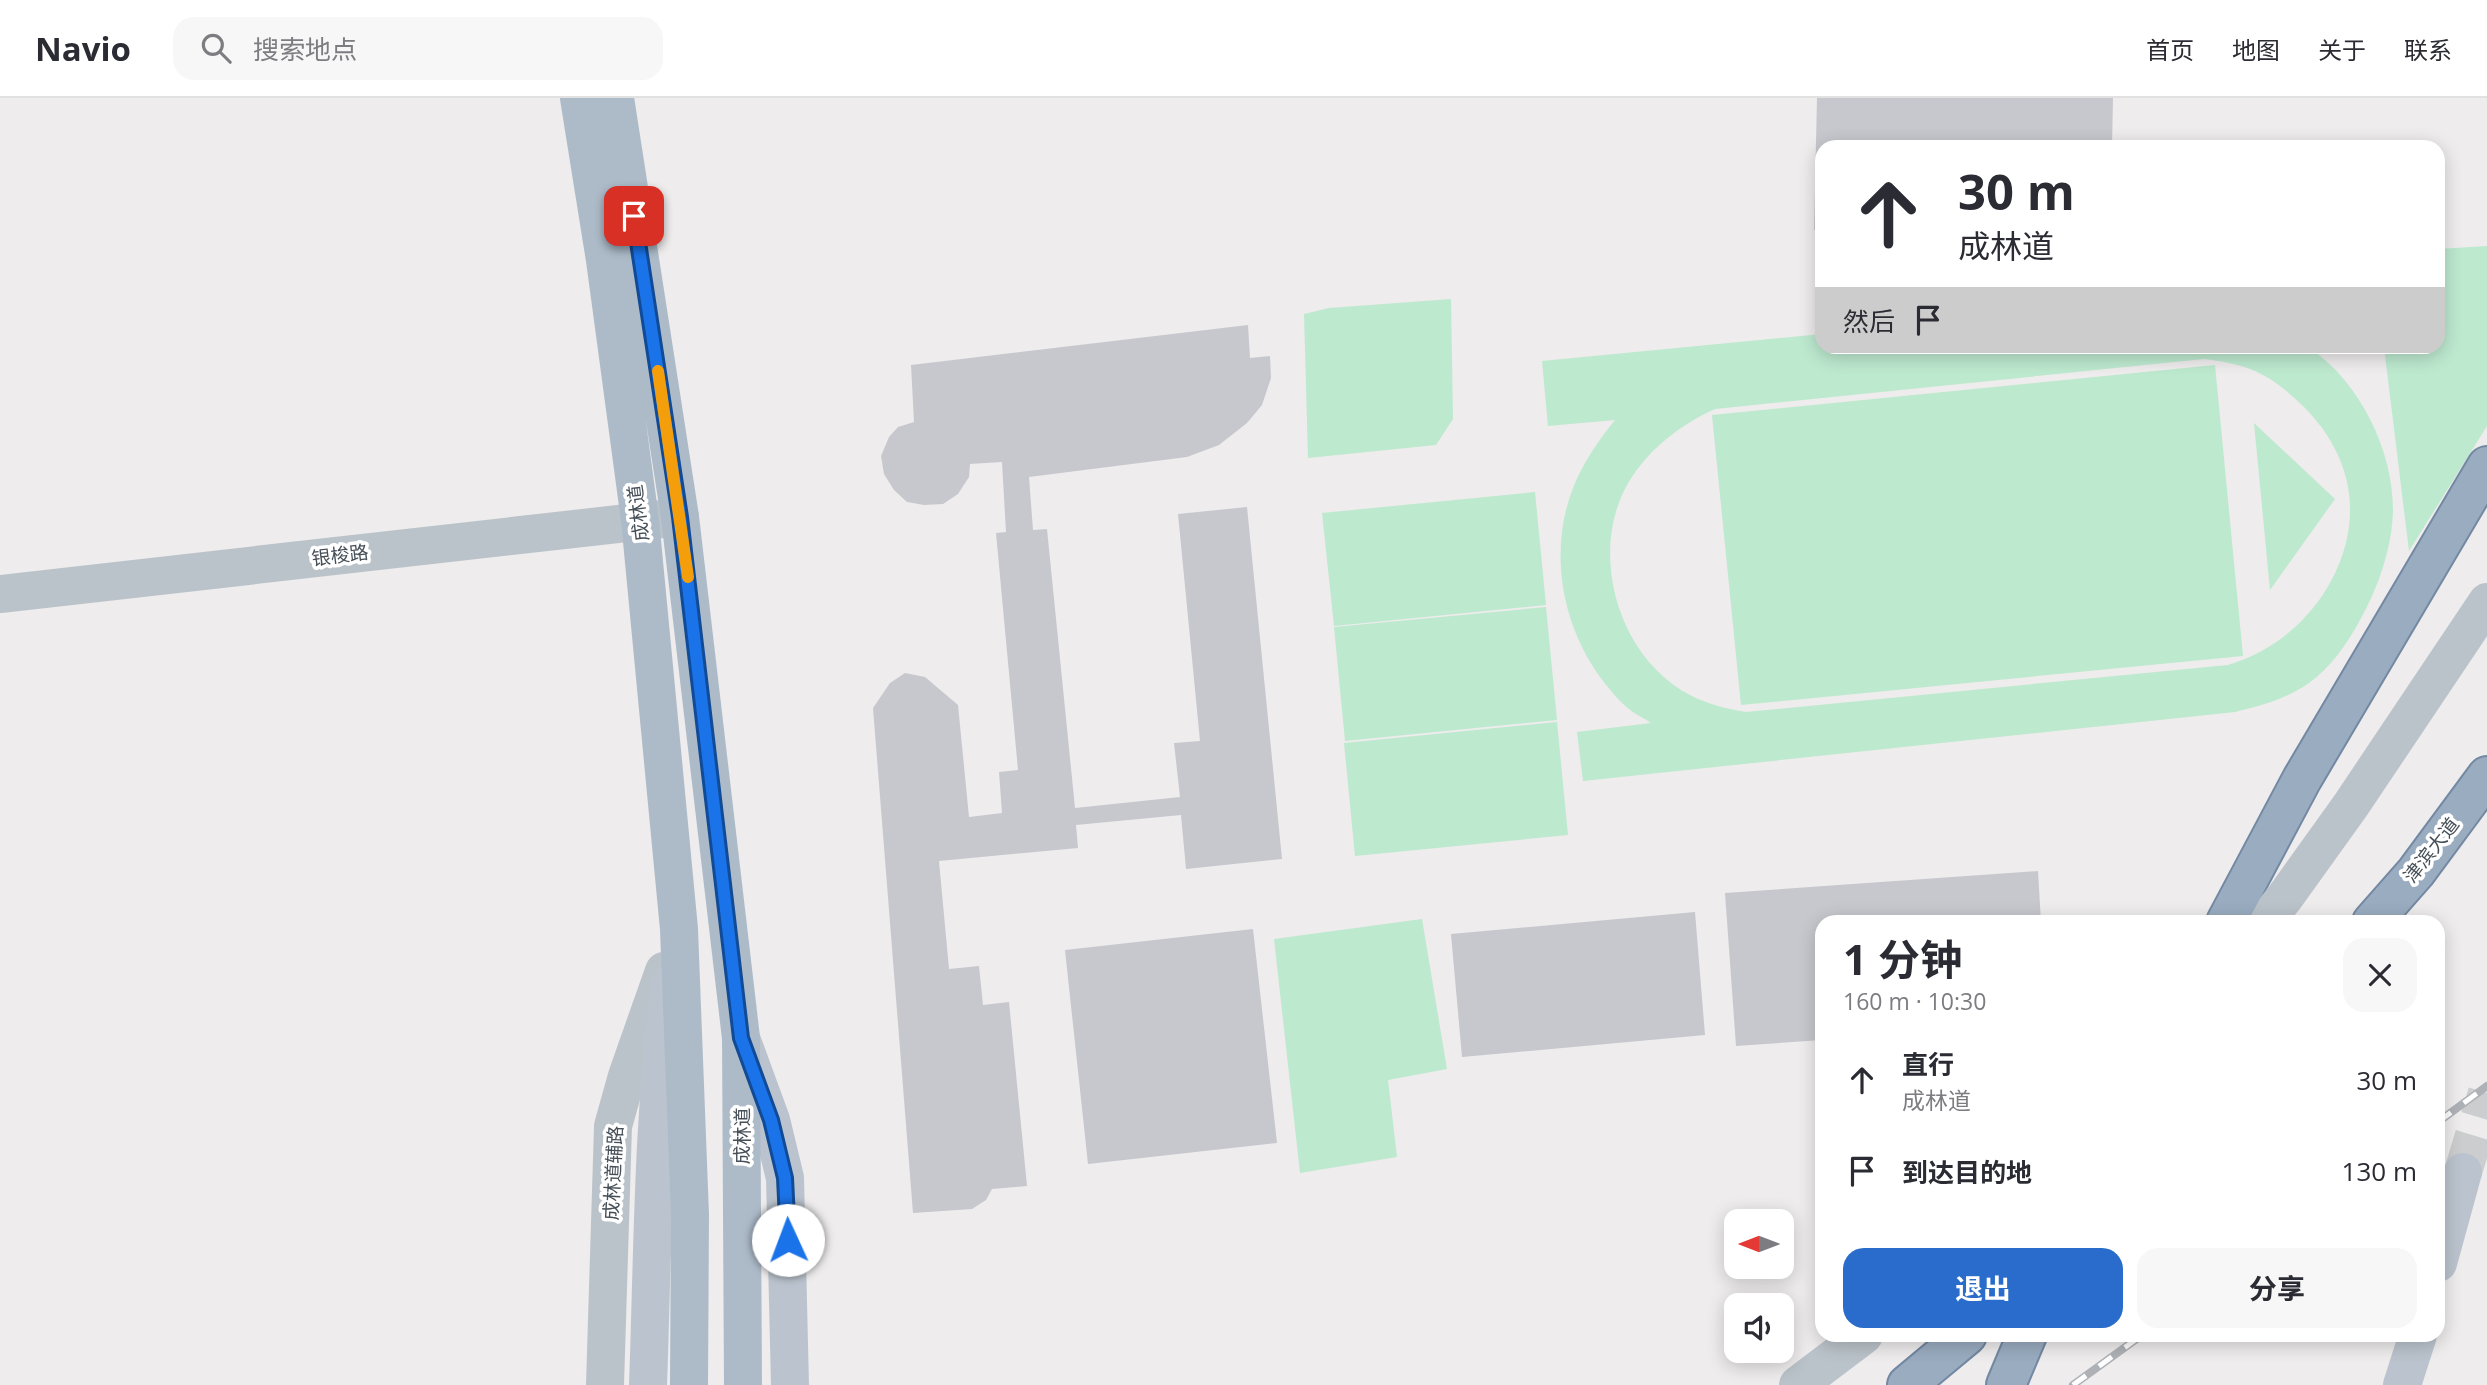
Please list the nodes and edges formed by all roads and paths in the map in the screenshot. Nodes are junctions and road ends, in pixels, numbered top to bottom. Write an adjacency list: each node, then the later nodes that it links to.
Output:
1 (579, 98): 5 (main road, 成林道)
2 (615, 98): 4 (main road, 成林道)
3 (2487, 466): 9 (highway)
4 (680, 517): 5 (street, 银梭路); 13 (main road, 成林道)
5 (640, 520): 6 (street, 银梭路); 12 (main road, 成林道)
6 (0, 594)
7 (2487, 602): 10 (street)
8 (2487, 776): 11 (highway, 津滨大道)
9 (2230, 915)
10 (2270, 915)
11 (2378, 915)
12 (679, 929): 20 (street, 成林道辅路); 21 (main road); 22 (main road, 成林道)
13 (741, 1038): 23 (main road, 成林道); 24 (main road)
14 (2463, 1172): 15 (main road)
15 (2445, 1238)
16 (1855, 1342): 25 (street)
17 (1959, 1342): 26 (highway)
18 (2025, 1342): 27 (highway)
19 (2415, 1342): 28 (main road)
20 (605, 1385)
21 (648, 1385)
22 (689, 1385)
23 (743, 1385)
24 (790, 1385)
25 (1798, 1385)
26 (1907, 1385)
27 (2006, 1385)
28 (2402, 1385)

